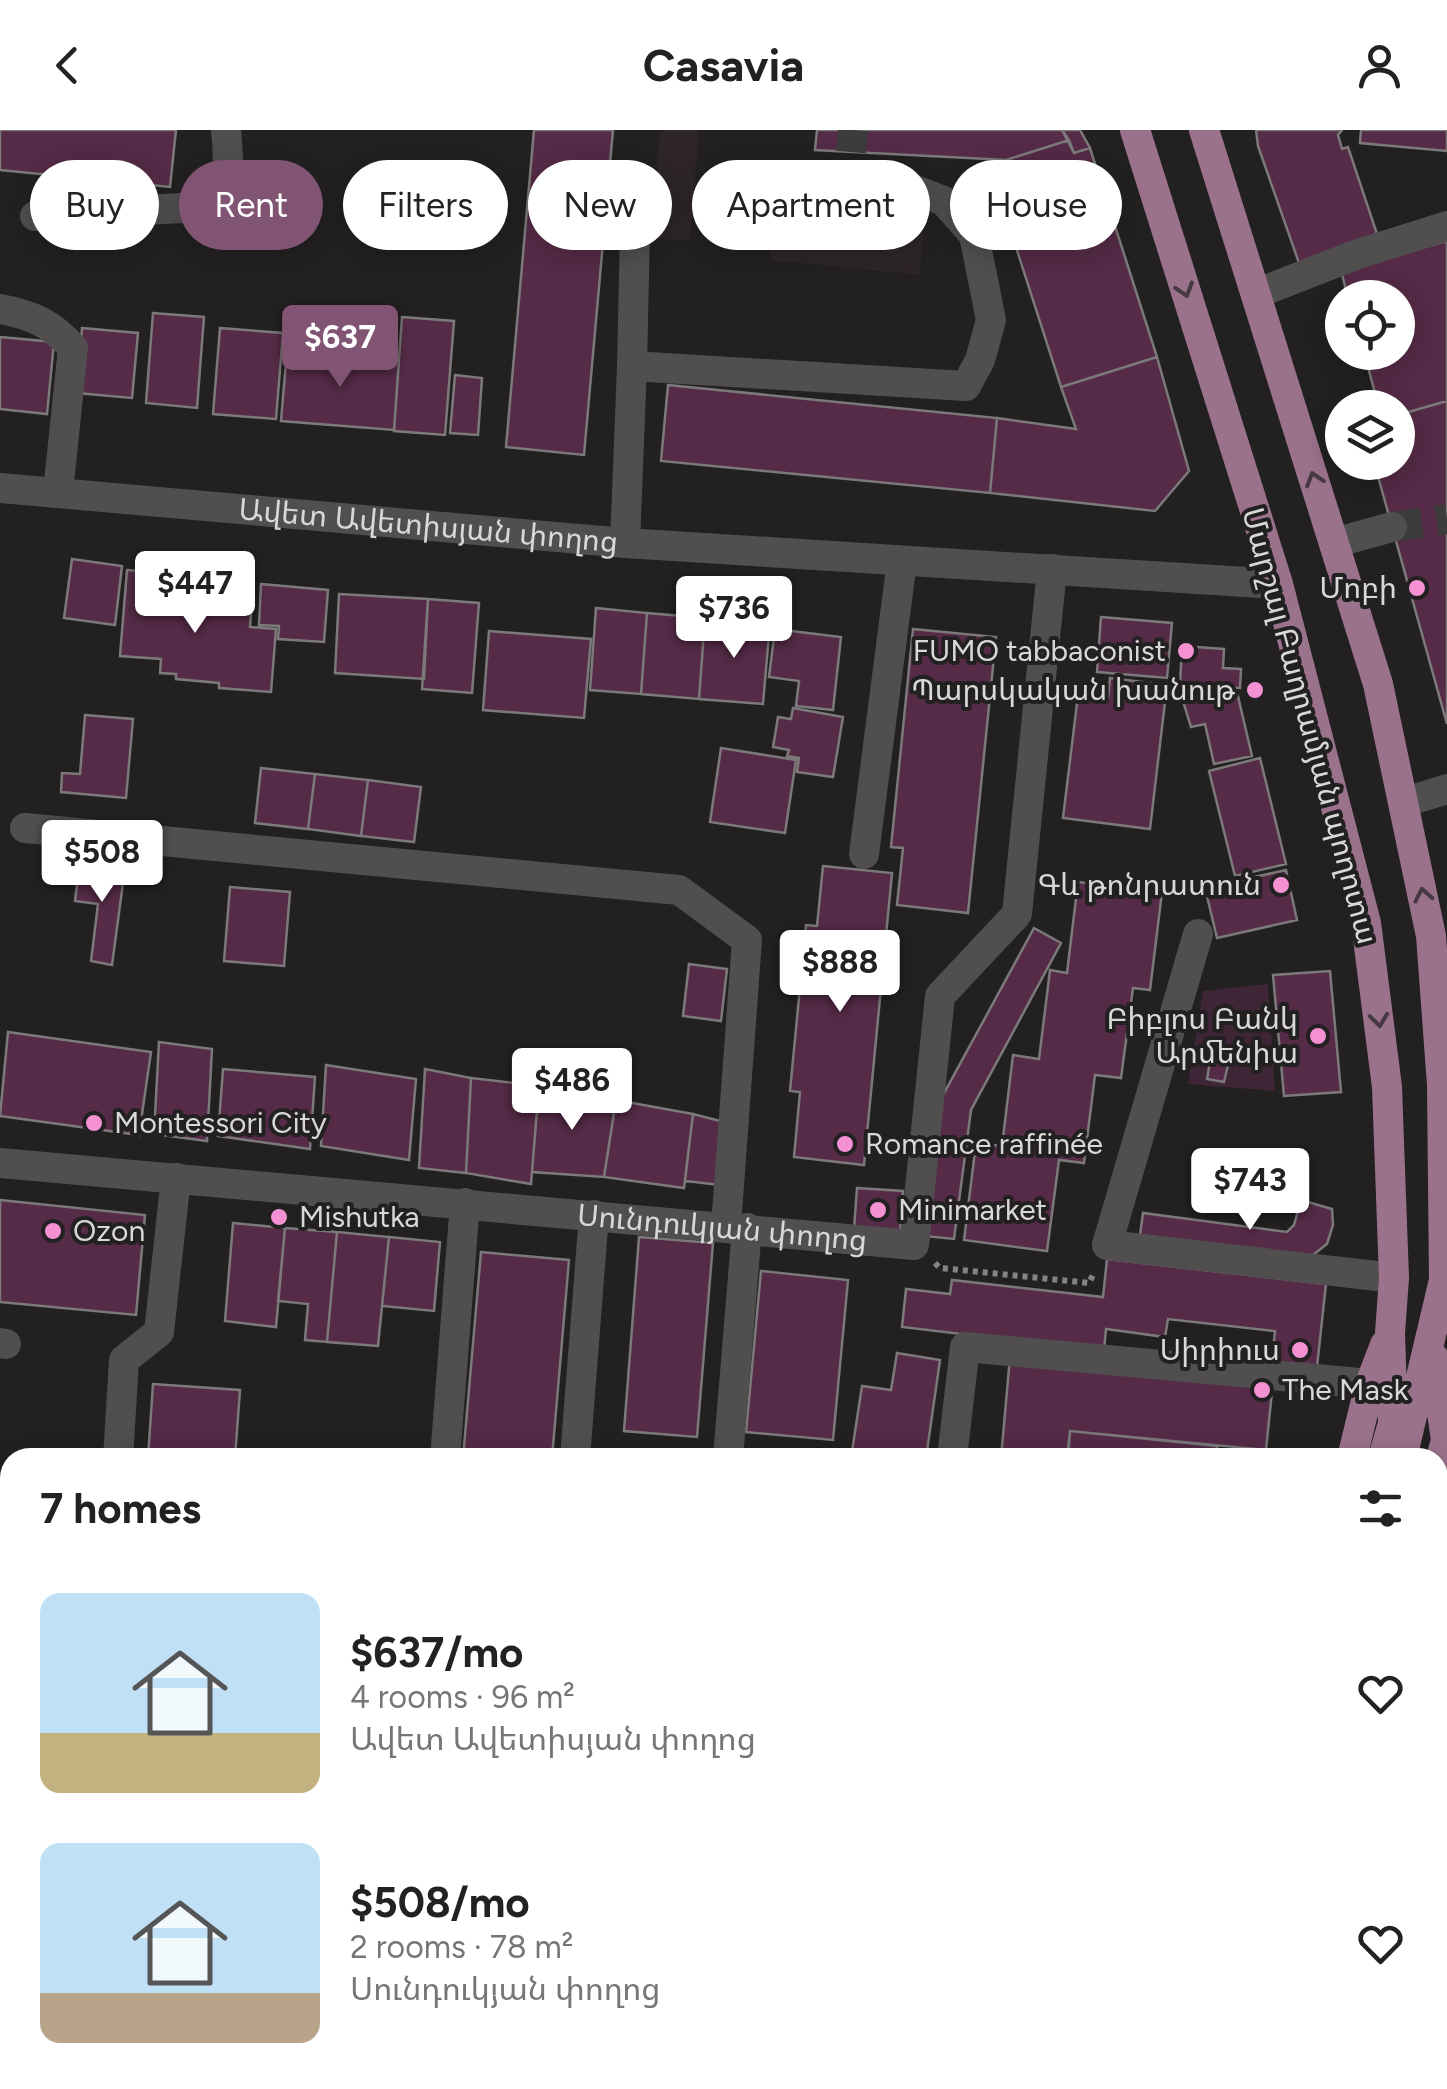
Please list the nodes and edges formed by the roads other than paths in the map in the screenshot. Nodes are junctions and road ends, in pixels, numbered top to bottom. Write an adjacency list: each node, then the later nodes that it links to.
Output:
1 (226, 130): 5 (street)
2 (1135, 130): 18 (main road, Մարշալ Բաղրամյան պողոտա, one-way to 18)
3 (1204, 130): 8 (main road, Մարշալ Բաղրամյան պողոտա)
4 (930, 196): 10 (street)
5 (159, 209)
6 (1447, 226): 8 (street)
7 (635, 250): 10 (street)
8 (1256, 294): 15 (main road, Մարշալ Բաղրամյան պողոտա, one-way to 8)
9 (0, 309): 12 (street)
10 (632, 366): 14 (street)
11 (0, 488): 12 (street, Ավետ Ավետիսյան փողոց)
12 (58, 492): 14 (street, Ավետ Ավետիսյան փողոց)
13 (1392, 527): 15 (street)
14 (625, 543): 16 (street, Ավետ Ավետիսյան փողոց)
15 (1334, 543): 20 (main road, Մարշալ Բաղրամյան պողոտա)
16 (902, 561): 17 (street, Ավետ Ավետիսյան փողոց); 22 (street)
17 (1052, 570): 18 (street, Ավետ Ավետիսյան փողոց); 28 (street, Սունդուկյան փողոց)
18 (1278, 584): 29 (main road, Մարշալ Բաղրամյան պողոտա, one-way to 29)
19 (1447, 789): 20 (street)
20 (1405, 802): 30 (main road, Մարշալ Բաղրամյան պողոտա, one-way to 20)
21 (25, 828): 28 (street)
22 (864, 854)
23 (1198, 934): 29 (street)
24 (0, 1163): 25 (street, Սունդուկյան փողոց)
25 (176, 1178): 26 (street, Սունդուկյան փողոց); 35 (street)
26 (465, 1203): 27 (street, Սունդուկյան փողոց); 36 (street)
27 (594, 1214): 28 (street, Սունդուկյան փողոց); 37 (street)
28 (736, 1227): 38 (street)
29 (1394, 1278): 31 (main road, Մարշալ Բաղրամյան պողոտա)
30 (1445, 1280): 32 (main road, Մարշալ Բաղրամյան պողոտա)
31 (1390, 1333): 33 (main road); 34 (main road, Մարշալ Բաղրամյան պողոտա)
32 (1431, 1340): 34 (main road, Մարշալ Բաղրամյան պողոտա); 43 (main road)
33 (1370, 1384): 39 (street); 40 (main road)
34 (1402, 1426): 41 (main road, Մարշալ Բաղրամյան պողոտա); 42 (main road, Մարշալ Բաղրամյան պողոտա)
35 (119, 1448)
36 (447, 1448)
37 (576, 1448)
38 (728, 1448)
39 (953, 1448)
40 (1354, 1448)
41 (1389, 1448)
42 (1402, 1448)
43 (1444, 1448)

